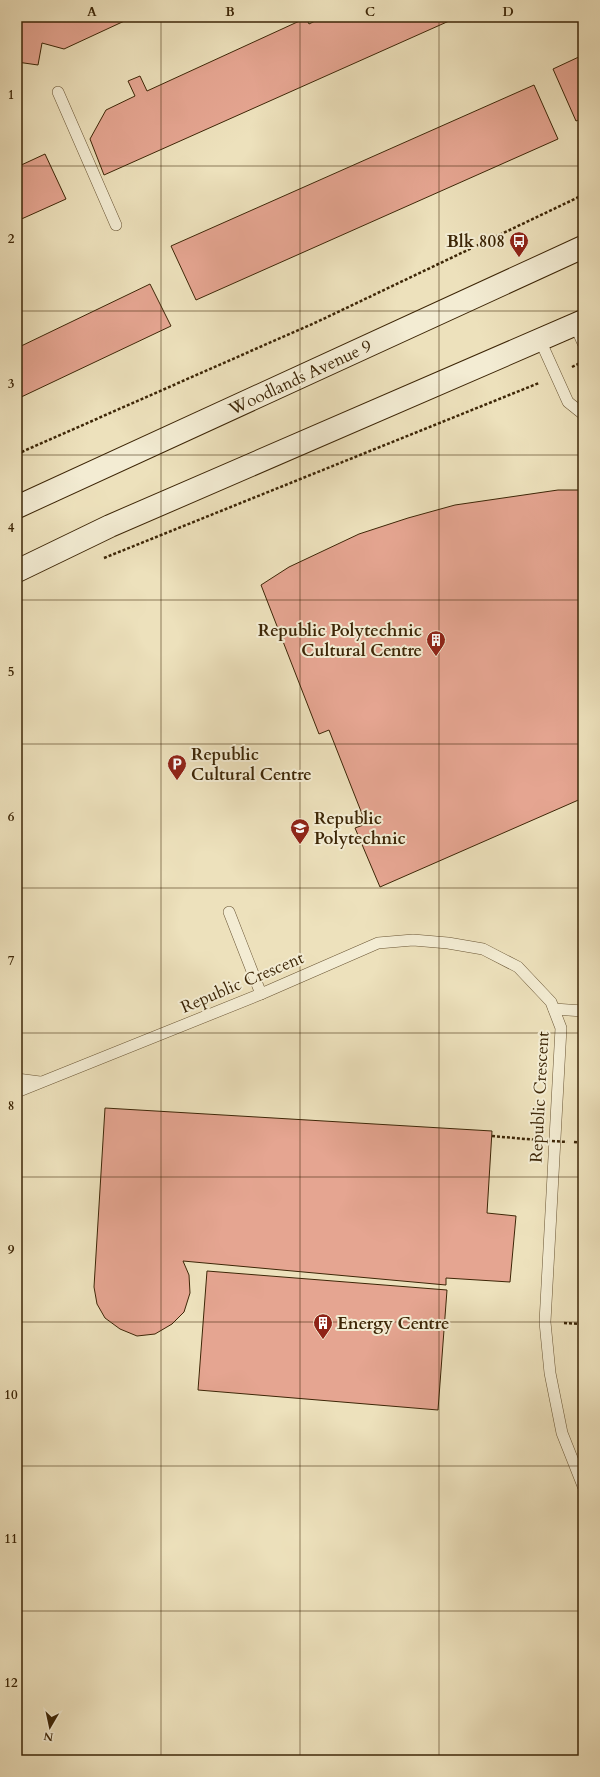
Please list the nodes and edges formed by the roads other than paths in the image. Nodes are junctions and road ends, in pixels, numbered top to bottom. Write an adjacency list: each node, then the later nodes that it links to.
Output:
1 (58, 92): 2 (lane)
2 (116, 225)
3 (583, 247): 7 (main road, Woodlands Avenue 9)
4 (580, 330): 5 (main road)
5 (540, 340): 6 (lane); 8 (main road)
6 (583, 414)
7 (17, 507)
8 (17, 571)
9 (229, 912): 10 (lane)
10 (261, 994): 11 (lane, Republic Crescent); 14 (lane, Republic Crescent)
11 (554, 1009): 12 (lane); 16 (lane, Republic Crescent)
12 (583, 1011)
13 (17, 1079): 14 (lane)
14 (42, 1082): 15 (lane, Republic Crescent)
15 (17, 1092)
16 (583, 1486)

